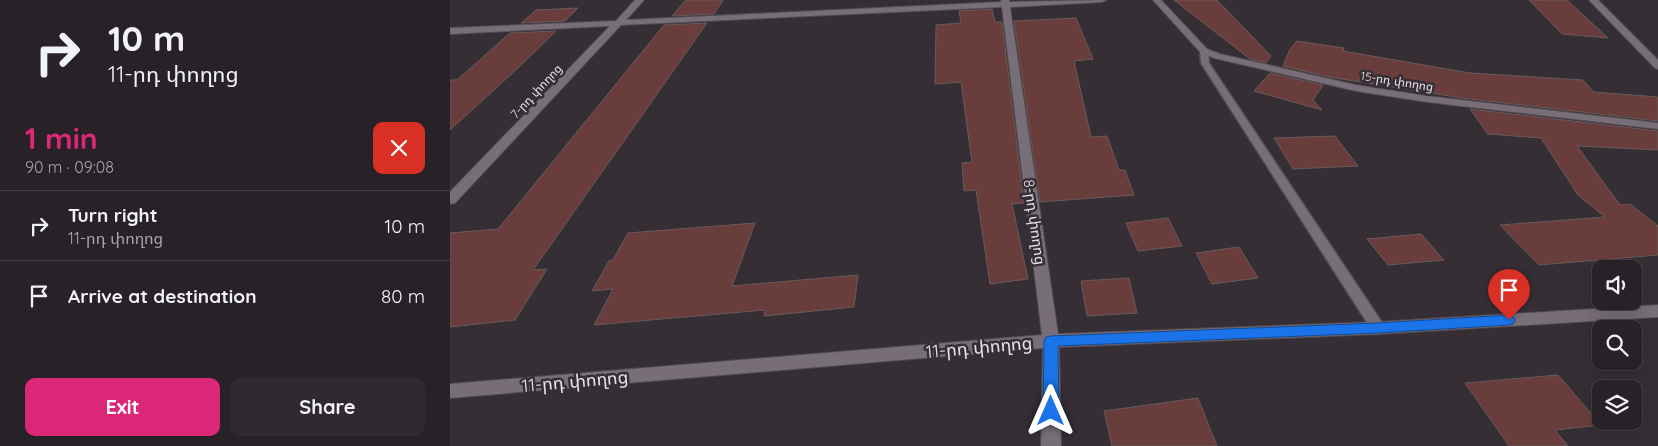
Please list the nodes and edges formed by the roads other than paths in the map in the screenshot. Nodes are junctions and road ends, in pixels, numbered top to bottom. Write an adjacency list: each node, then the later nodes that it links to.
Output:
1 (640, 0): 6 (street, 7-րդ փողոց)
2 (1102, 0): 5 (street)
3 (1157, 0): 8 (street)
4 (1592, 0): 9 (street)
5 (1006, 3): 6 (street); 14 (street, 8-րդ փողոց)
6 (619, 22): 7 (street); 11 (street, 7-րդ փողոց)
7 (450, 31)
8 (1204, 51): 10 (street, 15-րդ փողոց); 13 (lane)
9 (1658, 66)
10 (1658, 126)
11 (450, 200)
12 (1658, 311): 13 (street, 11-րդ փողոց)
13 (1378, 328): 14 (street, 11-րդ փողոց)
14 (1051, 341): 15 (street, 11-րդ փողոց); 16 (street, 8-րդ փողոց)
15 (450, 391)
16 (1051, 446)

